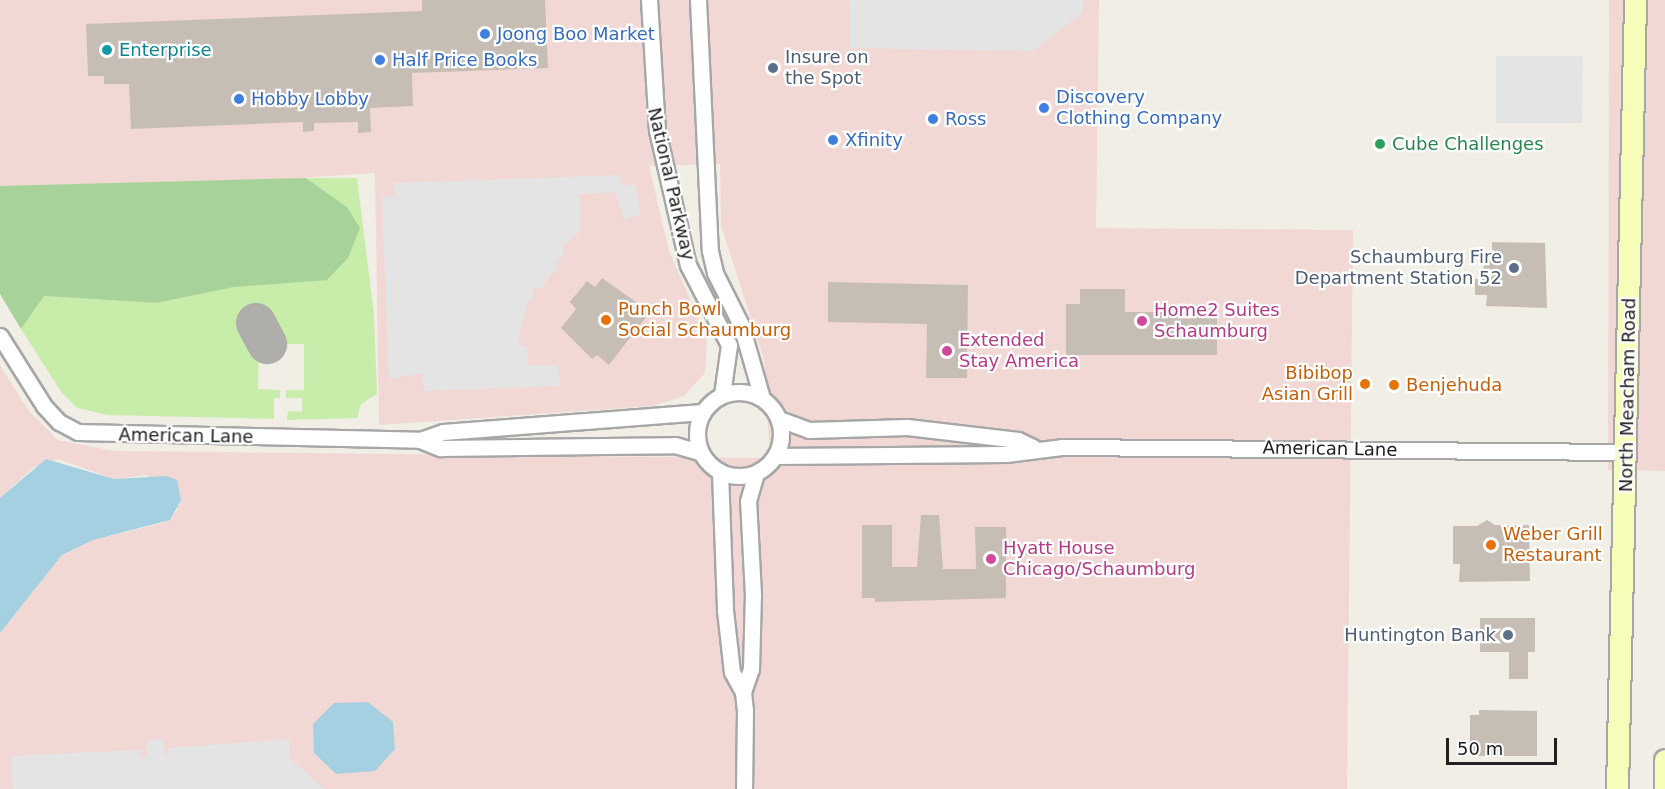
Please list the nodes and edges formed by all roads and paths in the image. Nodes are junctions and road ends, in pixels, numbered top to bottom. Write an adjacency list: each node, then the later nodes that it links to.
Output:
1 (649, 0): 5 (street, National Parkway)
2 (698, 0): 6 (street, National Parkway)
3 (1635, 0): 12 (main road, North Meacham Road)
4 (0, 336): 9 (street, American Lane)
5 (722, 395): 6 (street); 7 (street)
6 (762, 398): 8 (street)
7 (702, 412): 9 (street, American Lane); 11 (street)
8 (779, 419): 10 (street, American Lane); 13 (street)
9 (420, 440): 11 (street, American Lane)
10 (1033, 447): 12 (street, American Lane); 13 (street, American Lane)
11 (700, 452): 14 (street)
12 (1627, 452): 19 (main road, North Meacham Road)
13 (775, 456): 15 (street)
14 (720, 472): 15 (street); 16 (street)
15 (756, 473): 16 (street)
16 (743, 692): 18 (street)
17 (1665, 760): 20 (main road)
18 (744, 789)
19 (1617, 789)
20 (1665, 789)

